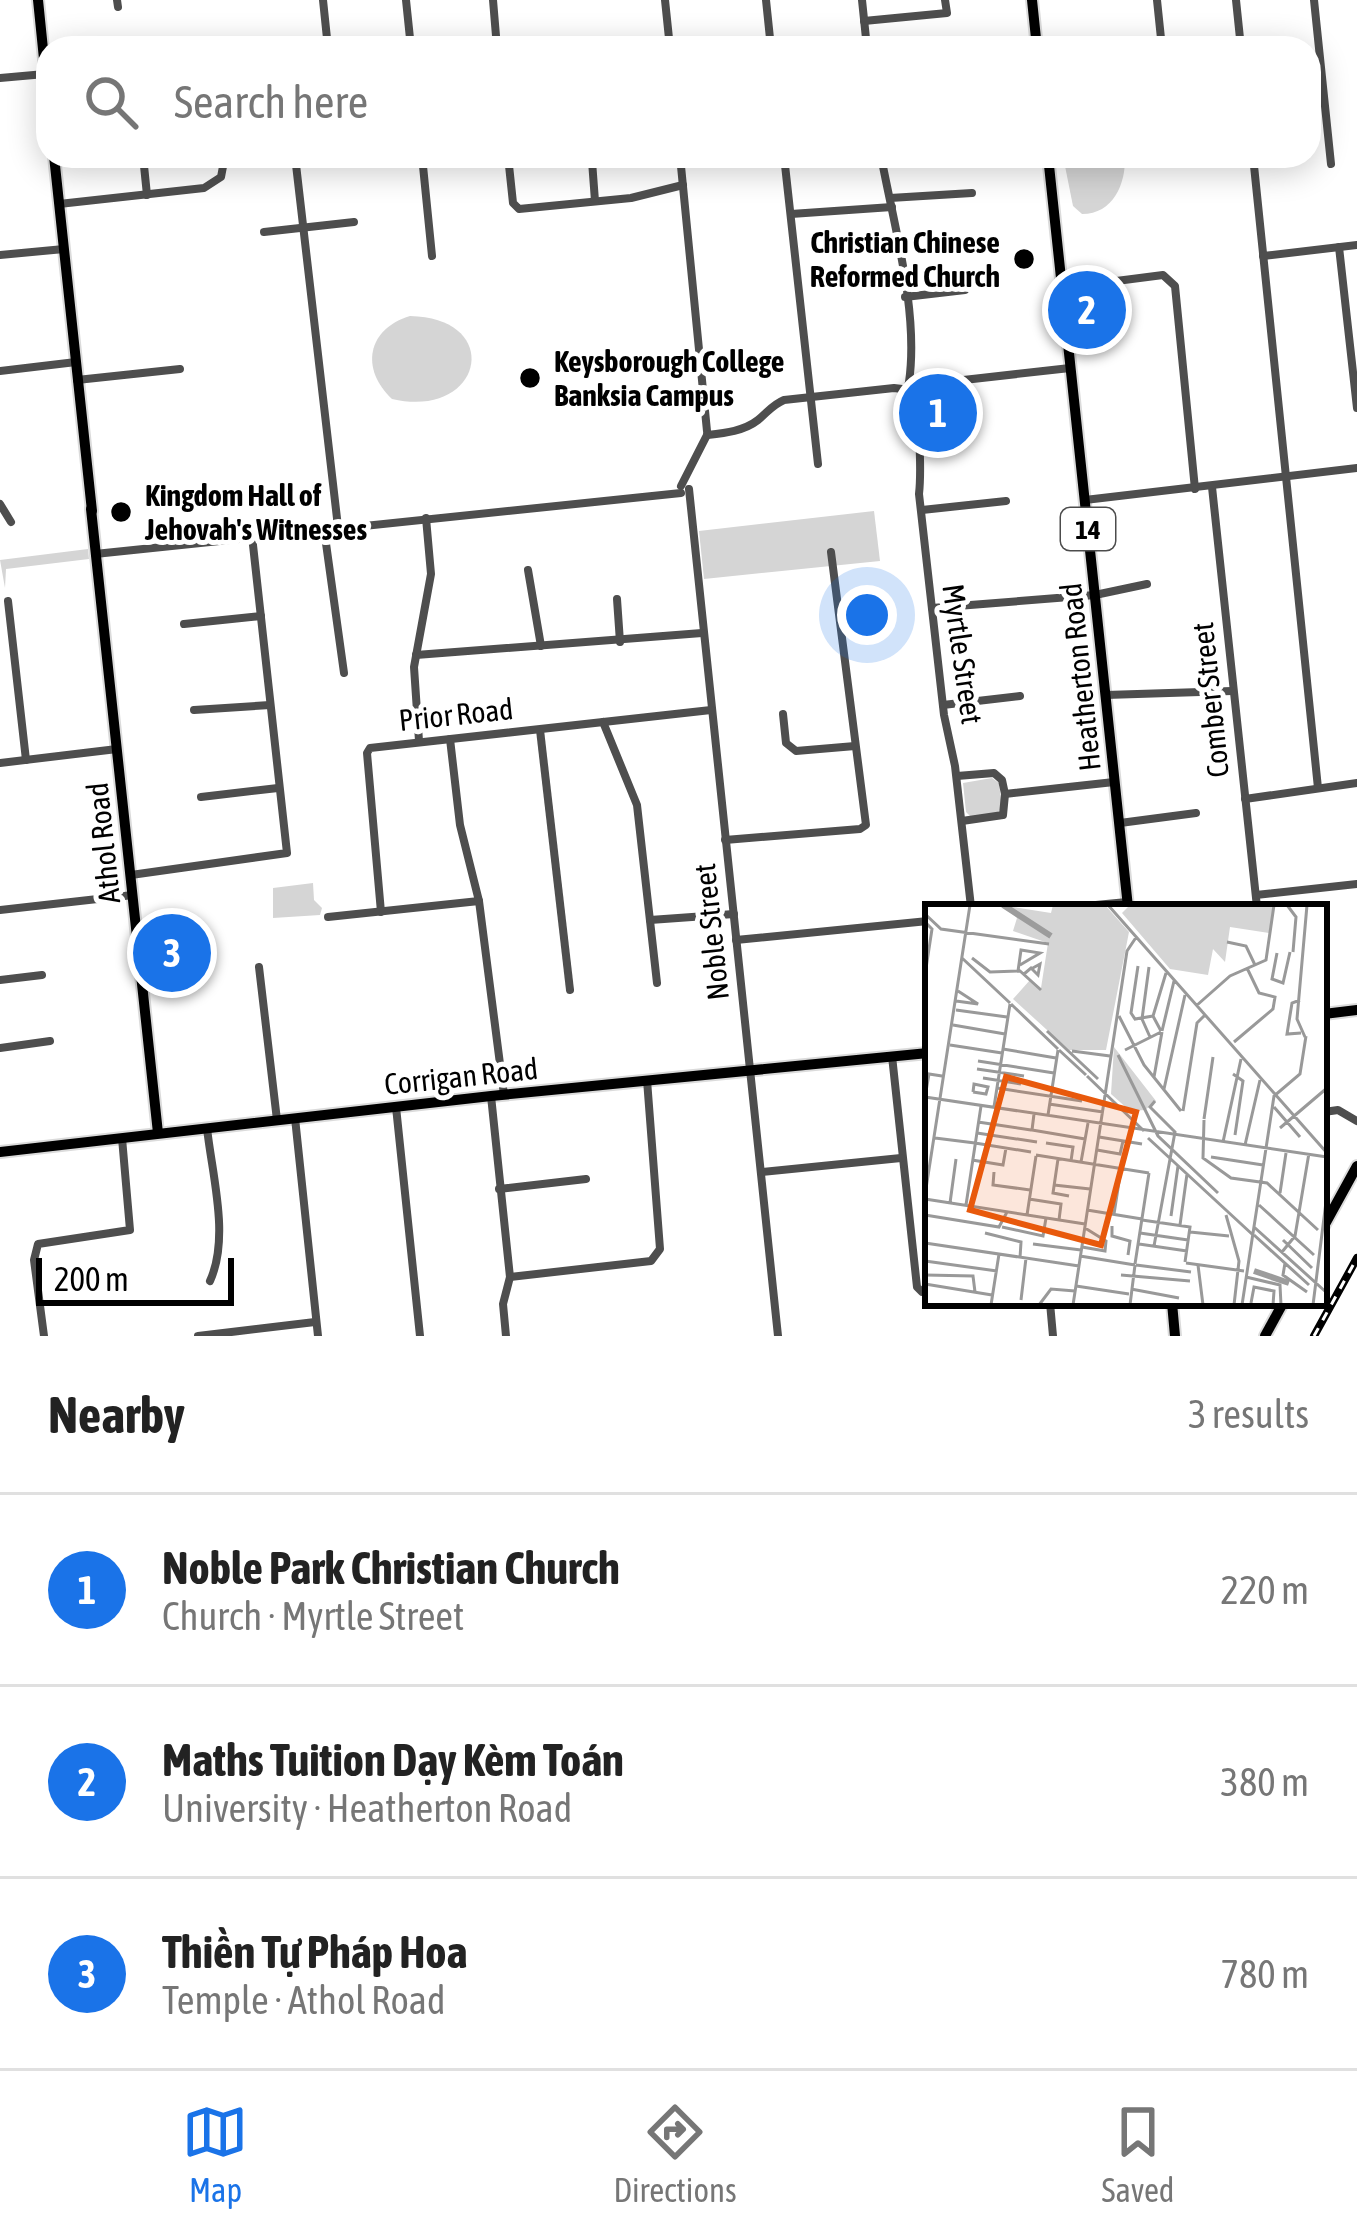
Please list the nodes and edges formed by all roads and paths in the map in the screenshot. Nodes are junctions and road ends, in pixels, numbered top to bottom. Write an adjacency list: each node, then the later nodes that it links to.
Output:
1 (38, 0): 14 (main road)
2 (322, 0): 15 (street)
3 (406, 0): 16 (street)
4 (494, 0): 17 (street)
5 (665, 0): 18 (street)
6 (766, 0): 19 (street)
7 (862, 0): 13 (street)
8 (945, 0): 13 (street)
9 (1032, 0): 21 (main road)
10 (1157, 0): 22 (street)
11 (1236, 0): 23 (street)
12 (1313, 0): 24 (street)
13 (864, 21): 20 (street)
14 (42, 36)
15 (326, 36)
16 (410, 36)
17 (496, 36)
18 (669, 36)
19 (770, 36)
20 (866, 36)
21 (1036, 36)
22 (1161, 36)
23 (1240, 36)
24 (1317, 36)
25 (1321, 73): 28 (street)
26 (36, 75): 27 (street)
27 (0, 78)
28 (1331, 164)
29 (55, 168): 46 (main road, Athol Road)
30 (144, 168): 43 (street)
31 (224, 168): 43 (street)
32 (296, 168): 49 (street)
33 (423, 168): 55 (street)
34 (509, 168): 44 (street)
35 (593, 168): 44 (street)
36 (681, 168): 41 (street)
37 (785, 168): 47 (street)
38 (884, 168): 45 (street, Myrtle Street)
39 (1049, 168): 57 (main road, Heatherton Road / 14)
40 (1253, 168): 56 (street)
41 (683, 185): 44 (street); 68 (street)
42 (972, 193): 45 (street)
43 (147, 195): 46 (street)
44 (595, 201)
45 (891, 203): 47 (street); 59 (street, Myrtle Street)
46 (59, 204): 53 (main road, Athol Road)
47 (791, 214): 66 (street)
48 (354, 222): 49 (street)
49 (303, 229): 50 (street); 81 (street)
50 (264, 232)
51 (1357, 245): 52 (street)
52 (1339, 247): 56 (street); 67 (street)
53 (64, 249): 54 (street); 60 (main road, Athol Road)
54 (0, 255)
55 (432, 256)
56 (1263, 256): 71 (street)
57 (1062, 288): 61 (main road, Heatherton Road / 14); 73 (street)
58 (965, 290): 59 (street)
59 (905, 297): 65 (street, Myrtle Street)
60 (76, 362): 63 (street); 64 (main road, Athol Road)
61 (1072, 368): 65 (street); 75 (main road, Heatherton Road / 14)
62 (180, 369): 64 (street)
63 (0, 371)
64 (77, 380): 85 (main road, Athol Road)
65 (914, 386): 66 (street); 78 (street, Myrtle Street)
66 (812, 397): 68 (street); 69 (street)
67 (1357, 408)
68 (709, 433): 74 (street)
69 (818, 464)
70 (1357, 468): 71 (street)
71 (1289, 478): 72 (street); 119 (street)
72 (1212, 487): 73 (street); 99 (street, Comber Street)
73 (1195, 489): 75 (street)
74 (684, 490): 79 (street); 94 (street, Noble Street)
75 (1085, 500): 88 (main road, Heatherton Road / 14)
76 (1006, 501): 78 (street)
77 (0, 504): 80 (street)
78 (922, 510): 91 (street, Myrtle Street)
79 (426, 518): 81 (street); 97 (street)
80 (11, 522)
81 (338, 527): 82 (street)
82 (324, 529): 83 (street); 98 (street)
83 (252, 536): 85 (street); 92 (street)
84 (831, 553): 111 (street)
85 (96, 554): 112 (main road, Athol Road)
86 (528, 570): 96 (street)
87 (1147, 584): 88 (street)
88 (1095, 595): 91 (street); 100 (main road, Heatherton Road / 14)
89 (617, 598): 95 (street)
90 (8, 601): 113 (street)
91 (932, 608): 103 (street, Myrtle Street)
92 (261, 616): 93 (street); 102 (street)
93 (184, 624)
94 (703, 633): 95 (street); 105 (street, Noble Street)
95 (620, 642): 96 (street)
96 (541, 646): 97 (street)
97 (416, 655): 110 (street)
98 (344, 674)
99 (1232, 691): 100 (street); 122 (street, Comber Street)
100 (1106, 695): 116 (main road, Heatherton Road / 14)
101 (1020, 696): 103 (street)
102 (271, 704): 104 (street); 118 (street)
103 (943, 706): 115 (street, Myrtle Street)
104 (194, 710)
105 (711, 710): 107 (street, Prior Road); 126 (street, Noble Street)
106 (783, 714): 111 (street)
107 (603, 721): 108 (street, Prior Road); 139 (street)
108 (540, 730): 109 (street, Prior Road); 146 (street)
109 (450, 739): 110 (street, Prior Road); 131 (street)
110 (418, 741): 136 (street, Prior Road)
111 (855, 746): 126 (street)
112 (117, 749): 113 (street); 127 (main road, Athol Road)
113 (26, 760): 114 (street)
114 (0, 763)
115 (957, 776): 120 (street); 124 (street, Myrtle Street)
116 (1116, 782): 120 (street); 125 (main road, Heatherton Road / 14)
117 (1357, 783): 119 (street)
118 (278, 788): 121 (street); 127 (street)
119 (1318, 788): 122 (street)
120 (1005, 794): 124 (street)
121 (201, 797)
122 (1245, 799): 130 (street, Comber Street)
123 (1196, 813): 125 (street)
124 (962, 821): 132 (street, Myrtle Street)
125 (1120, 823): 133 (main road, Heatherton Road / 14)
126 (725, 840): 137 (street, Noble Street)
127 (131, 875): 129 (main road, Athol Road)
128 (1357, 884): 130 (street)
129 (133, 895): 135 (street); 162 (main road, Athol Road)
130 (1256, 895): 134 (street, Comber Street)
131 (479, 901): 136 (street); 155 (street)
132 (971, 904)
133 (1128, 904)
134 (1257, 904)
135 (0, 910)
136 (381, 912): 138 (street)
137 (734, 914): 139 (street); 141 (street, Noble Street)
138 (328, 917)
139 (650, 920): 145 (street)
140 (925, 921): 141 (street)
141 (736, 940): 153 (street, Noble Street)
142 (259, 967): 159 (street)
143 (42, 975): 144 (street)
144 (0, 980)
145 (657, 982)
146 (570, 990)
147 (1357, 1010): 148 (main road)
148 (1327, 1013)
149 (50, 1041): 150 (street)
150 (0, 1048)
151 (925, 1053): 152 (main road, Corrigan Road)
152 (892, 1056): 153 (main road, Corrigan Road); 165 (street)
153 (750, 1070): 154 (main road, Corrigan Road); 167 (street, Noble Street)
154 (647, 1080): 155 (main road, Corrigan Road); 171 (street)
155 (497, 1095): 156 (main road, Corrigan Road); 169 (street)
156 (396, 1107): 158 (main road, Corrigan Road); 181 (street)
157 (1327, 1112): 160 (street)
158 (295, 1118): 159 (main road, Corrigan Road); 177 (street)
159 (277, 1120): 161 (main road, Corrigan Road)
160 (1357, 1120)
161 (207, 1128): 162 (main road, Corrigan Road); 172 (street)
162 (158, 1133): 163 (main road, Corrigan Road)
163 (122, 1138): 164 (main road, Corrigan Road); 178 (street)
164 (0, 1152)
165 (901, 1159): 167 (street); 173 (street)
166 (1357, 1166): 170 (main road)
167 (761, 1172): 183 (street, Noble Street)
168 (586, 1179): 169 (street)
169 (499, 1189): 171 (street)
170 (1327, 1221)
171 (510, 1277): 182 (street)
172 (210, 1281)
173 (925, 1292)
174 (1050, 1306): 184 (street)
175 (1172, 1306): 185 (main road)
176 (1281, 1306): 186 (main road)
177 (316, 1322): 179 (street); 180 (street)
178 (44, 1336)
179 (197, 1336)
180 (317, 1336)
181 (420, 1336)
182 (506, 1336)
183 (778, 1336)
184 (1053, 1336)
185 (1175, 1336)
186 (1265, 1336)

